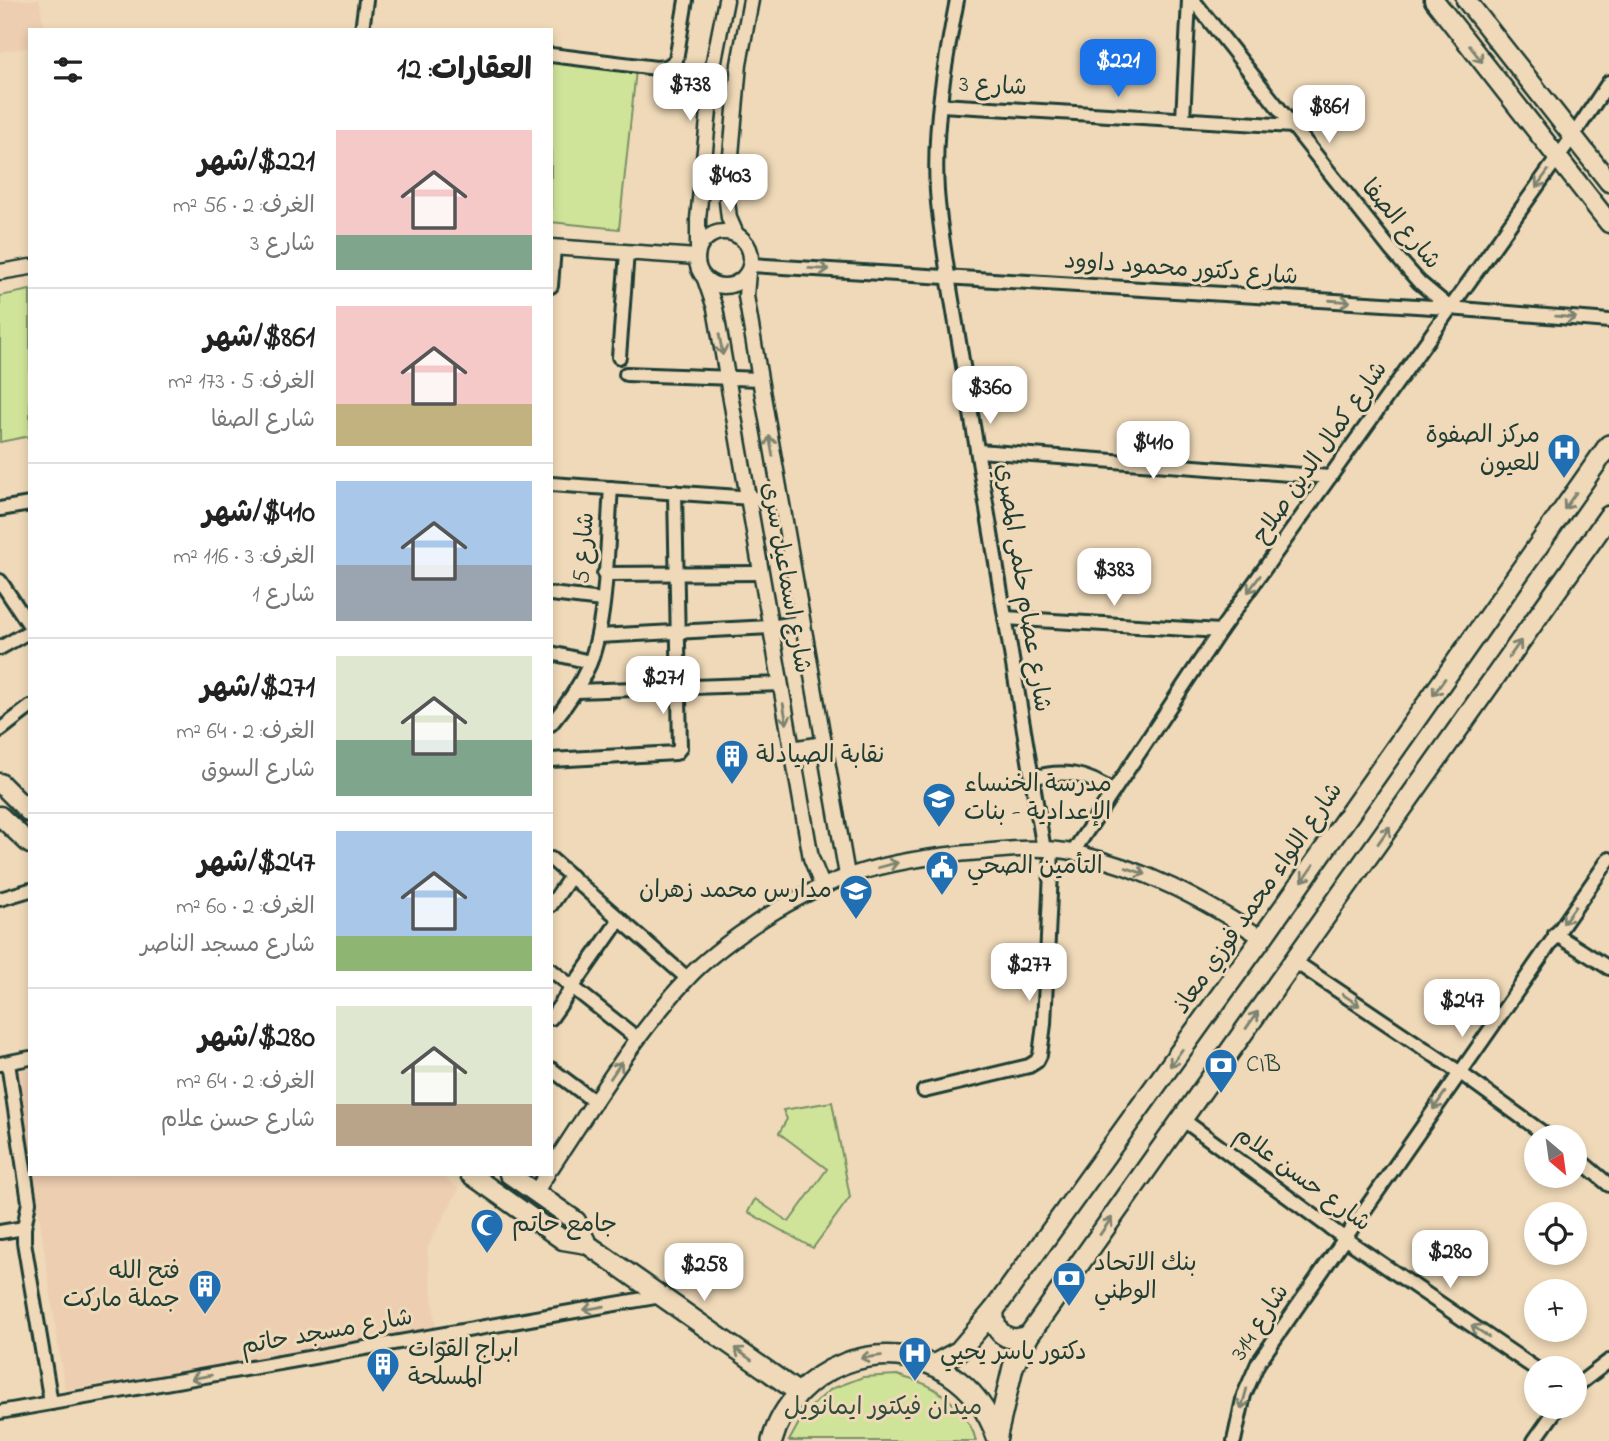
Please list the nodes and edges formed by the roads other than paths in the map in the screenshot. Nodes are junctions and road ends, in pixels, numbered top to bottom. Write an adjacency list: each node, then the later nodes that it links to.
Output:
1 (366, 0): 9 (street)
2 (685, 0): 10 (street)
3 (726, 0): 11 (street)
4 (751, 0): 12 (street)
5 (957, 0): 14 (street, شارع عصام حلمى المصري)
6 (1191, 0): 16 (street); 17 (street, شارع الصفا)
7 (1434, 0): 18 (main road, one-way to 18)
8 (1466, 0): 15 (main road)
9 (362, 28)
10 (553, 55)
11 (714, 61): 12 (street); 20 (street)
12 (739, 64): 21 (street)
13 (1609, 82): 19 (street, شارع كمال الدين صلاح)
14 (941, 105): 16 (street, شارع 3); 33 (street, شارع عصام حلمى المصري)
15 (1556, 114): 18 (main road); 19 (main road)
16 (1183, 119): 17 (street, شارع 3)
17 (1293, 126): 35 (street, شارع الصفا)
18 (1536, 131): 23 (main road)
19 (1573, 136): 22 (main road); 23 (street, شارع كمال الدين صلاح)
20 (706, 144): 21 (street); 29 (street)
21 (732, 144): 26 (street)
22 (1588, 155): 23 (main road); 24 (main road)
23 (1563, 165): 25 (main road); 35 (street, شارع كمال الدين صلاح, one-way to 35)
24 (1609, 182)
25 (1609, 223)
26 (736, 234): 29 (street); 31 (street)
27 (553, 247): 28 (street)
28 (627, 252): 29 (street); 37 (street)
29 (697, 253): 34 (street)
30 (28, 267): 32 (street)
31 (749, 268): 33 (street, شارع دكتور محمود داوود, one-way to 33); 34 (street); 40 (street, شارع اسماعيل سرى)
32 (0, 272)
33 (948, 276): 35 (street, شارع دكتور محمود داوود, one-way to 35); 42 (street, شارع عصام حلمى المصري)
34 (705, 279): 39 (street, شارع اسماعيل سرى, one-way to 39)
35 (1449, 308): 36 (street, شارع دكتور محمود داوود, one-way to 36); 43 (street, شارع كمال الدين صلاح)
36 (1609, 321)
37 (619, 357)
38 (626, 374): 39 (street)
39 (727, 378): 40 (street); 47 (street, شارع اسماعيل سرى)
40 (760, 379): 48 (street, شارع اسماعيل سرى, one-way to 40)
41 (1609, 445): 98 (main road, شارع اللواء محمد فوزي معاذ, one-way to 98)
42 (978, 451): 43 (street); 60 (street, شارع عصام حلمى المصري)
43 (1330, 477): 66 (street, شارع كمال الدين صلاح, one-way to 66)
44 (553, 484): 45 (street)
45 (611, 488): 46 (street); 52 (street, شارع 5)
46 (675, 492): 47 (street); 53 (street)
47 (748, 498): 48 (street); 54 (street, شارع اسماعيل سرى)
48 (781, 500): 61 (street, شارع اسماعيل سرى)
49 (28, 504): 50 (street)
50 (0, 509)
51 (1609, 516): 99 (main road, one-way to 51)
52 (604, 573): 53 (street); 57 (street, شارع 5)
53 (677, 573): 54 (street); 65 (street)
54 (761, 573): 63 (street, شارع اسماعيل سرى)
55 (0, 582): 59 (street)
56 (553, 594): 57 (street)
57 (602, 600): 67 (street, شارع 5)
58 (28, 602): 59 (street)
59 (18, 610): 62 (street)
60 (1006, 618): 66 (street); 80 (street, شارع عصام حلمى المصري)
61 (802, 622): 63 (street); 77 (street, شارع اسماعيل سرى)
62 (28, 626)
63 (770, 626): 65 (street); 71 (street, شارع اسماعيل سرى)
64 (28, 630): 68 (street)
65 (678, 631): 67 (street); 72 (street)
66 (1220, 631): 82 (street, شارع كمال الدين صلاح)
67 (598, 635): 70 (street, شارع 5)
68 (0, 649)
69 (553, 653): 70 (street)
70 (590, 662): 73 (street, شارع 5)
71 (780, 684): 72 (street); 78 (street, شارع اسماعيل سرى, one-way to 78)
72 (679, 688): 73 (street); 79 (street)
73 (576, 691): 75 (street, شارع 5)
74 (28, 709): 76 (street)
75 (553, 721)
76 (0, 730)
77 (824, 744): 78 (street); 90 (street, شارع اسماعيل سرى)
78 (791, 749): 92 (street, شارع اسماعيل سرى)
79 (553, 760)
80 (1032, 778): 82 (street); 86 (street, شارع عصام حلمى المصري)
81 (0, 783): 83 (main road)
82 (1113, 792): 87 (street, شارع كمال الدين صلاح)
83 (26, 802)
84 (0, 816): 85 (main road)
85 (28, 842)
86 (1048, 850): 87 (street); 90 (street, one-way to 86); 110 (street, شارع عصام حلمى المصري)
87 (1073, 852): 98 (street, one-way to 98)
88 (1609, 859): 97 (street, شارع 314, one-way to 97)
89 (553, 861): 91 (street)
90 (847, 875): 92 (street)
91 (571, 876): 95 (street); 96 (street)
92 (822, 885): 102 (street)
93 (28, 891): 94 (street)
94 (0, 899)
95 (553, 902)
96 (620, 919): 102 (street); 103 (street)
97 (1555, 934): 100 (street); 109 (street, شارع 314)
98 (1262, 938): 126 (main road, شارع اللواء محمد فوزي معاذ, one-way to 126)
99 (1294, 961): 109 (street, one-way to 109); 112 (main road, one-way to 99)
100 (1609, 968)
101 (553, 972): 103 (street)
102 (687, 978): 105 (street)
103 (573, 987): 104 (street); 105 (street)
104 (553, 1015)
105 (638, 1039): 111 (street, one-way to 105)
106 (28, 1058): 107 (street)
107 (4, 1063): 121 (street)
108 (553, 1070): 111 (street)
109 (1459, 1072): 113 (street); 123 (street, شارع 314, one-way to 123)
110 (924, 1091)
111 (595, 1102): 114 (street)
112 (1182, 1119): 123 (street, شارع حسن علام); 127 (main road, one-way to 112)
113 (1532, 1125)
114 (553, 1165)
115 (1587, 1166): 119 (street)
116 (473, 1176): 124 (main road)
117 (512, 1176): 120 (main road)
118 (546, 1176): 120 (street)
119 (1609, 1185)
120 (535, 1193): 124 (main road)
121 (24, 1228): 122 (street); 133 (street)
122 (0, 1232)
123 (1344, 1238): 128 (street, شارع حسن علام, one-way to 123); 138 (street, شارع 314, one-way to 138)
124 (587, 1244): 125 (main road)
125 (661, 1296): 132 (main road, one-way to 125); 133 (street, شارع مسجد حاتم, one-way to 133)
126 (995, 1310): 127 (main road); 130 (main road, شارع اللواء محمد فوزي معاذ)
127 (1029, 1335): 136 (main road)
128 (1524, 1362)
129 (1609, 1362): 131 (street)
130 (933, 1365): 132 (main road, one-way to 132); 136 (main road)
131 (1587, 1378)
132 (799, 1393): 137 (main road)
133 (51, 1403): 134 (street, شارع مسجد حاتم)
134 (0, 1412)
135 (1550, 1419): 139 (street)
136 (997, 1438)
137 (772, 1441)
138 (1234, 1441)
139 (1534, 1441)

